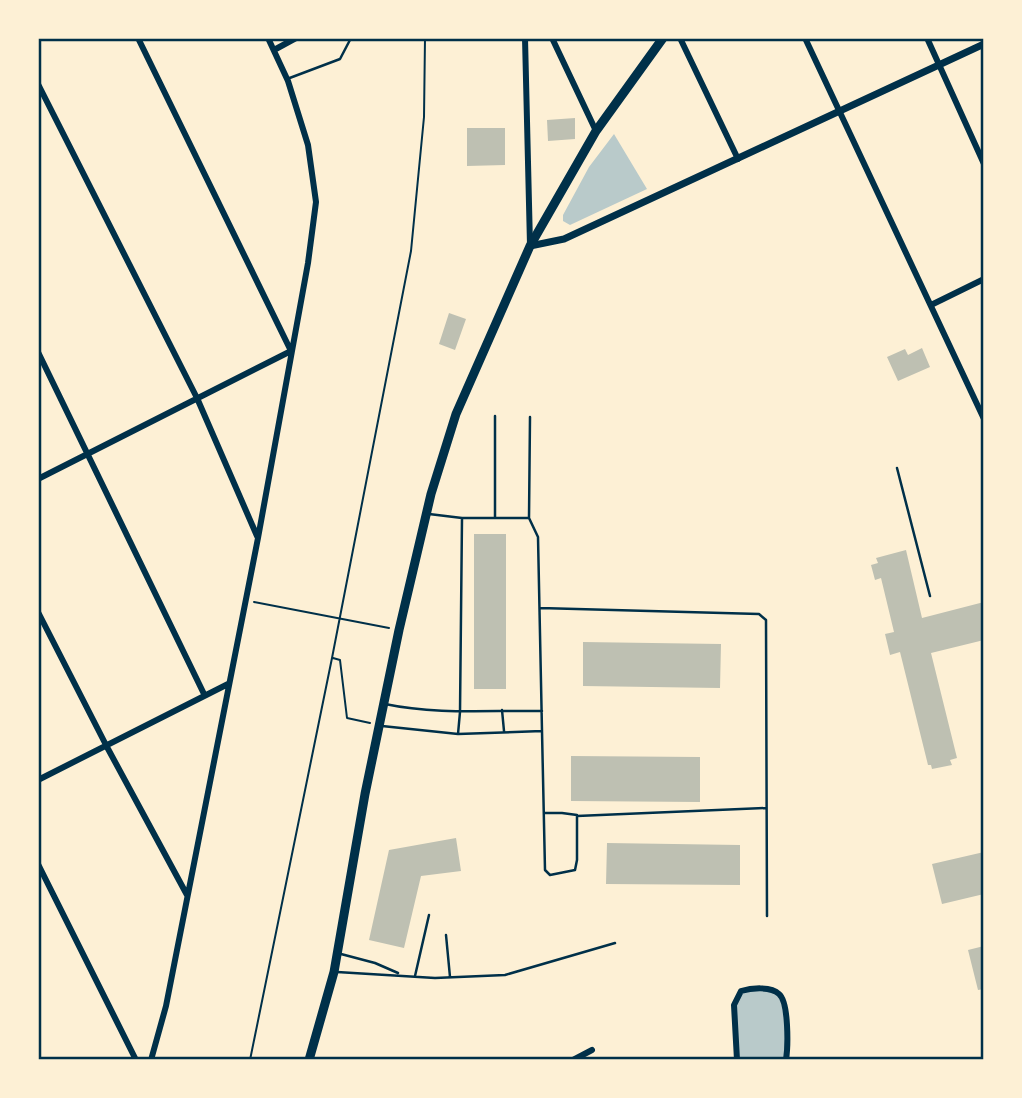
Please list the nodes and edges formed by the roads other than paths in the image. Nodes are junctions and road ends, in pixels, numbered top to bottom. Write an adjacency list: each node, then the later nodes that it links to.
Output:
1 (138, 38): 23 (street)
2 (268, 38): 12 (street)
3 (296, 38): 12 (street)
4 (351, 38): 14 (lane)
5 (525, 38): 20 (street)
6 (552, 38): 17 (street)
7 (663, 38): 17 (main road)
8 (680, 38): 18 (street)
9 (805, 38): 16 (street)
10 (927, 38): 13 (street)
11 (984, 44): 13 (street)
12 (274, 50): 14 (street)
13 (939, 65): 16 (street); 19 (street)
14 (287, 79): 23 (street)
15 (38, 84): 25 (street)
16 (839, 112): 18 (street); 22 (street)
17 (596, 131): 20 (main road)
18 (738, 159): 20 (street)
19 (984, 164)
20 (530, 246): 32 (main road)
21 (984, 279): 22 (street)
22 (931, 305): 28 (street)
23 (291, 351): 25 (street); 36 (street)
24 (38, 352): 29 (street)
25 (197, 398): 29 (street); 36 (street)
26 (495, 416): 34 (lane)
27 (530, 417): 35 (lane)
28 (984, 419)
29 (89, 453): 31 (street); 41 (street)
30 (897, 468): 37 (lane)
31 (38, 479)
32 (427, 514): 33 (lane); 42 (main road)
33 (462, 518): 34 (lane); 44 (lane)
34 (495, 518): 35 (lane)
35 (529, 518): 38 (lane)
36 (258, 538): 40 (street)
37 (930, 597)
38 (540, 608): 45 (lane); 52 (lane)
39 (38, 612): 50 (street)
40 (228, 684): 41 (street); 56 (street)
41 (204, 694): 50 (street)
42 (383, 704): 44 (lane); 46 (main road)
43 (502, 710): 44 (lane); 45 (lane); 47 (lane)
44 (460, 712): 49 (lane)
45 (542, 712): 48 (lane)
46 (379, 726): 49 (lane); 61 (main road)
47 (504, 731): 48 (lane); 49 (lane)
48 (542, 731): 53 (lane)
49 (458, 734)
50 (107, 747): 51 (street); 56 (street)
51 (38, 780)
52 (767, 808): 54 (lane); 58 (lane)
53 (544, 813): 54 (lane); 54 (lane)
54 (577, 816)
55 (38, 863): 67 (street)
56 (187, 895): 68 (street)
57 (429, 915): 64 (lane)
58 (767, 916)
59 (446, 935): 65 (lane)
60 (615, 943): 65 (lane)
61 (338, 953): 62 (main road); 63 (lane)
62 (334, 972): 63 (lane); 69 (main road)
63 (401, 975): 64 (lane)
64 (415, 976): 65 (lane)
65 (450, 977)
66 (593, 1049): 70 (street)
67 (136, 1059)
68 (151, 1059)
69 (309, 1059)
70 (573, 1059)
71 (737, 1059): 72 (street)
72 (786, 1059)

